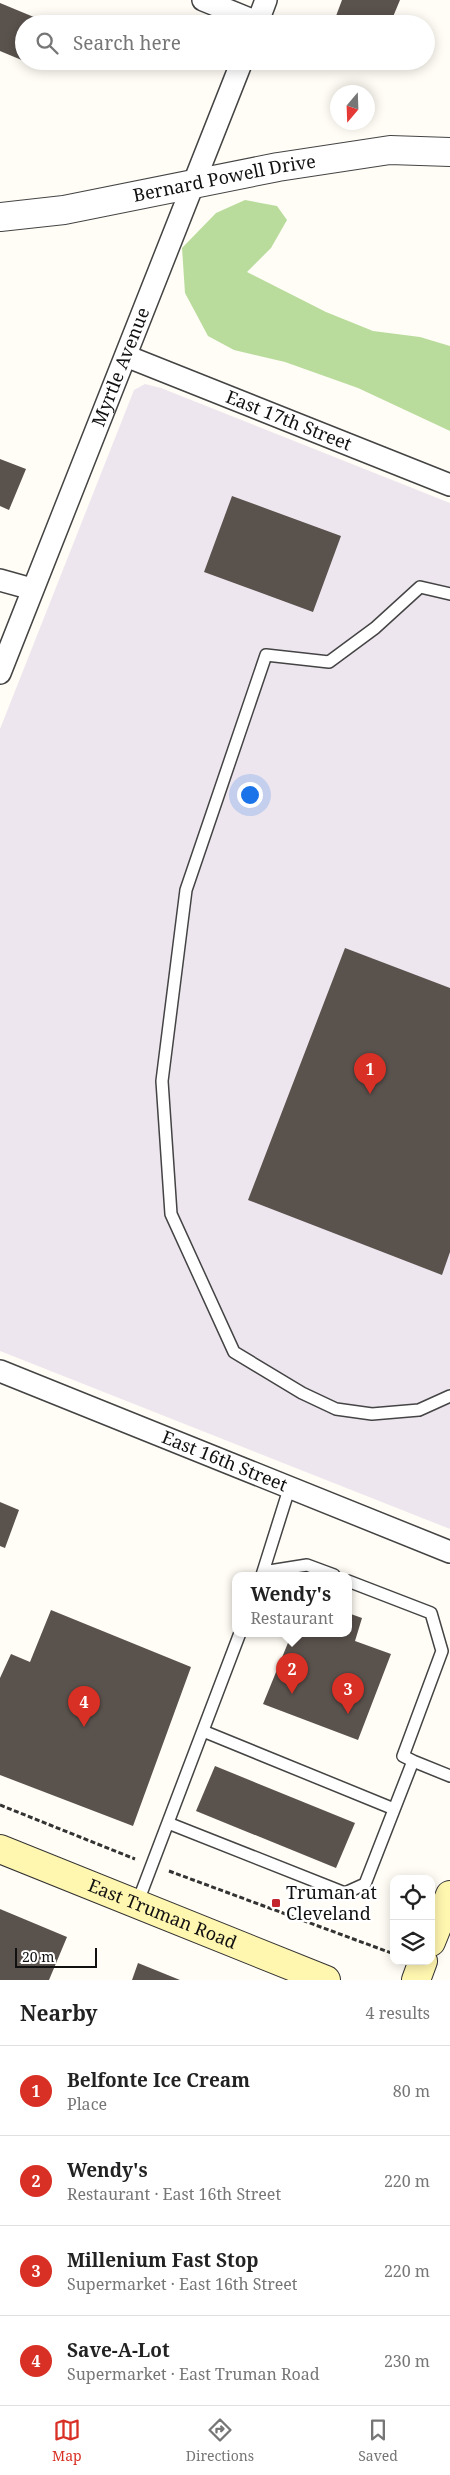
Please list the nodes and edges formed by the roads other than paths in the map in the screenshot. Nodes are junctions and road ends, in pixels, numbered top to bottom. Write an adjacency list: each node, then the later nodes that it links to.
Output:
1 (203, 0): 3 (street)
2 (266, 0): 4 (street)
3 (238, 15)
4 (260, 15)
5 (238, 70): 7 (street, Myrtle Avenue)
6 (450, 152): 7 (street, Bernard Powell Drive)
7 (194, 183): 8 (street, Bernard Powell Drive); 9 (street, Myrtle Avenue)
8 (0, 216)
9 (126, 356): 10 (street, East 17th Street); 12 (street, Myrtle Avenue)
10 (450, 485)
11 (0, 580): 12 (street)
12 (32, 589): 14 (street, Myrtle Avenue)
13 (450, 594): 16 (lane)
14 (0, 673)
15 (0, 1371): 17 (street, East 16th Street)
16 (450, 1396)
17 (290, 1486): 18 (street, East 16th Street); 19 (lane)
18 (450, 1552)
19 (263, 1572)
20 (268, 1572): 21 (lane)
21 (326, 1572)
22 (352, 1583): 25 (lane)
23 (238, 1637): 24 (lane)
24 (203, 1731): 27 (lane); 28 (lane)
25 (413, 1761): 26 (lane); 27 (lane)
26 (450, 1776)
27 (394, 1809): 28 (lane)
28 (168, 1823): 31 (lane)
29 (0, 1849): 31 (main road, East Truman Road)
30 (450, 1895): 32 (main road)
31 (137, 1904): 34 (main road, East Truman Road)
32 (435, 1932)
33 (422, 1965): 35 (main road)
34 (326, 1980)
35 (416, 1980)

